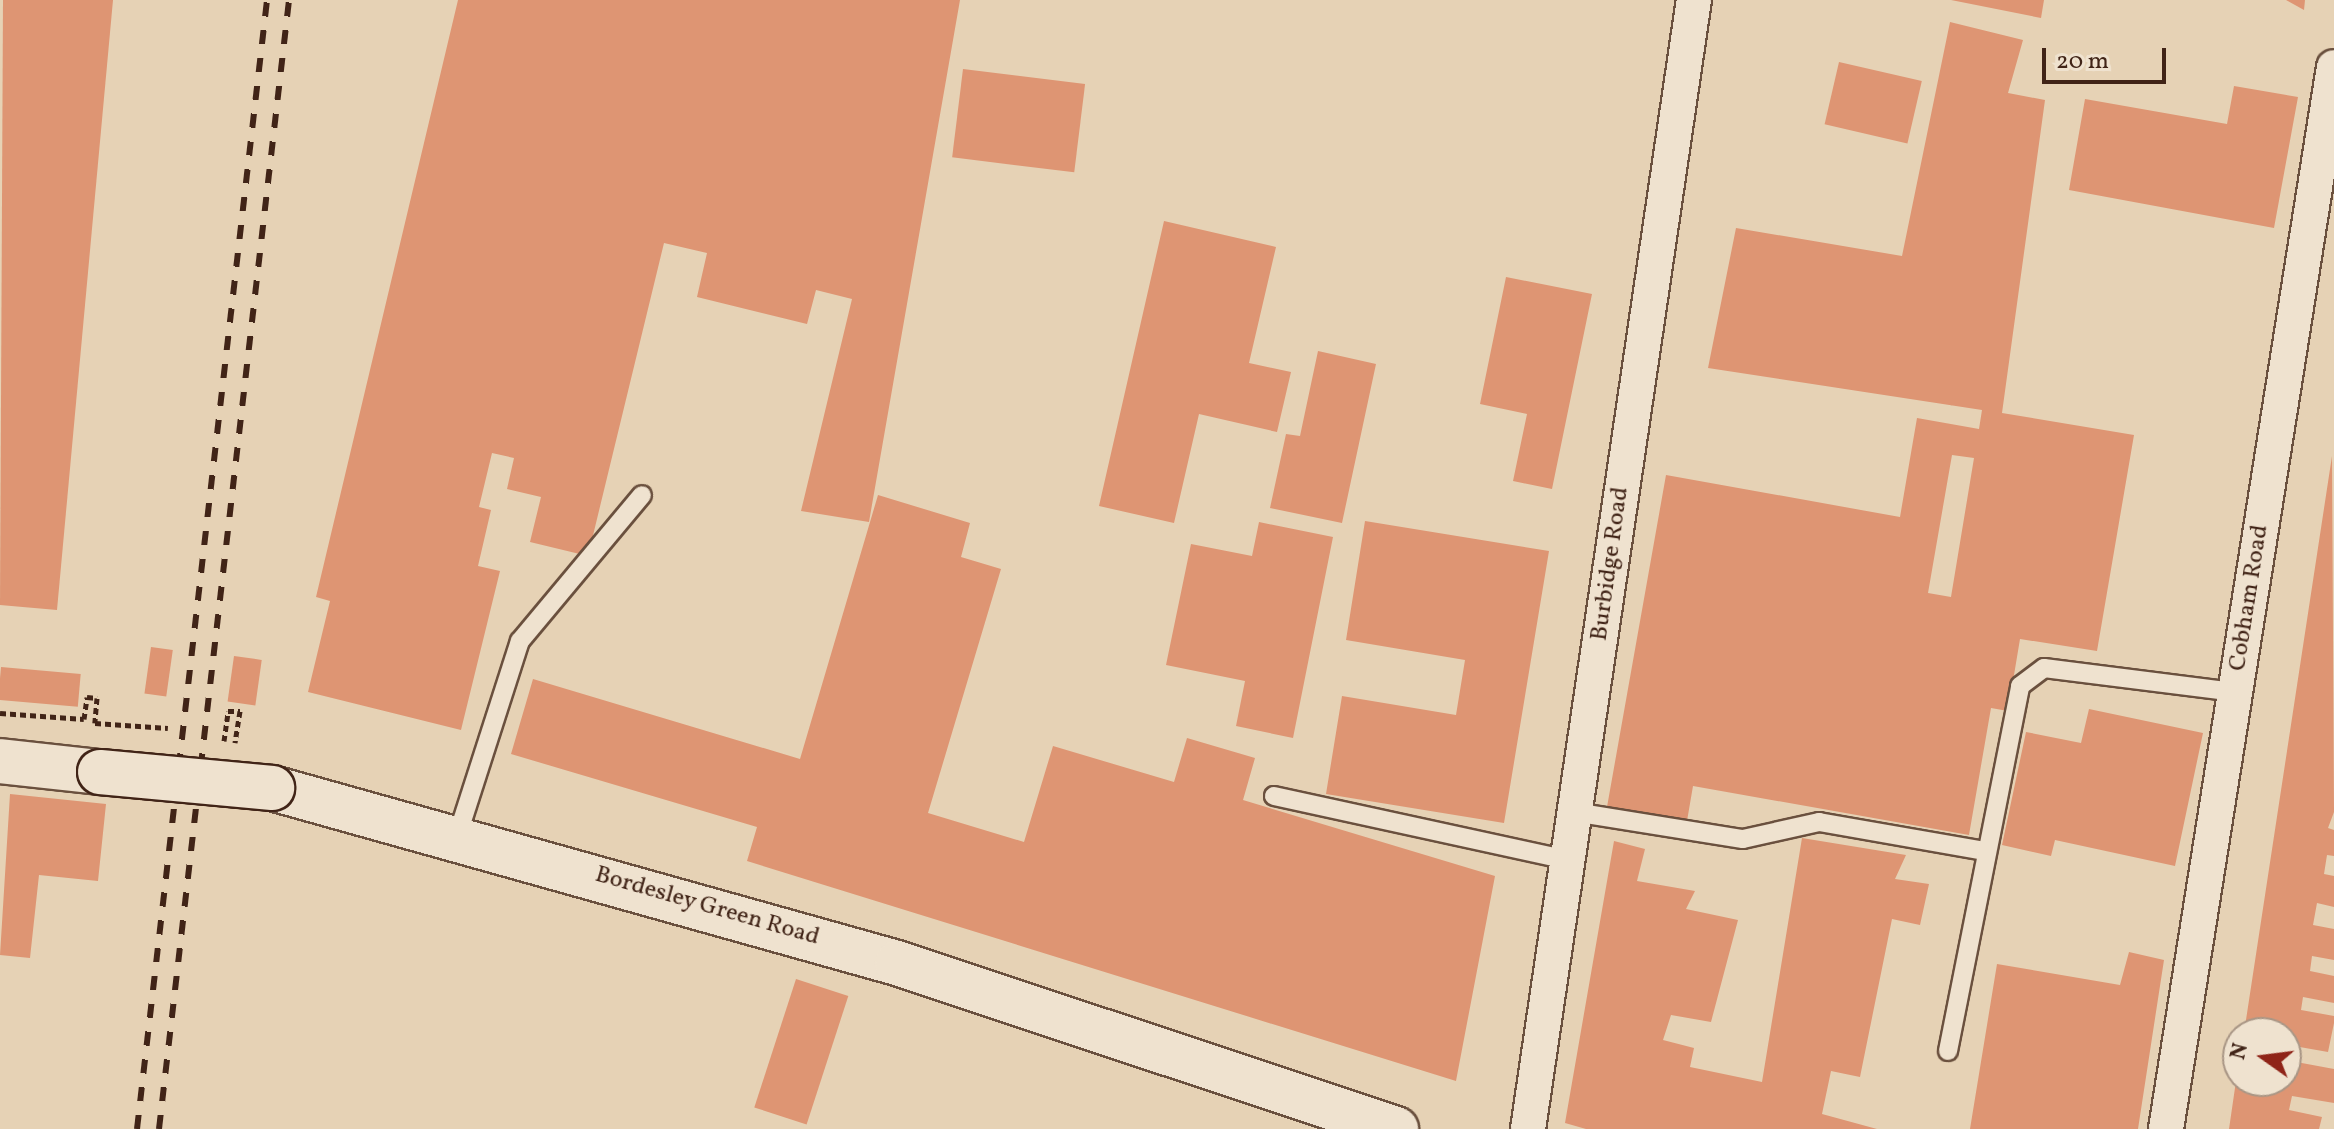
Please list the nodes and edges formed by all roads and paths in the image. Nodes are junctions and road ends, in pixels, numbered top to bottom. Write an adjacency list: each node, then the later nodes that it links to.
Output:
1 (1694, 0): 9 (street, Burbidge Road)
2 (2334, 67): 4 (street, Cobham Road)
3 (642, 495): 10 (lane)
4 (2235, 692): 11 (lane); 16 (street, Cobham Road)
5 (0, 713): 6 (path)
6 (168, 728)
7 (0, 761): 10 (main road, Bordesley Green Road, bridge)
8 (1274, 796): 12 (lane)
9 (1574, 812): 11 (lane); 12 (street, Burbidge Road)
10 (457, 837): 14 (main road, Bordesley Green Road)
11 (1985, 851): 13 (lane)
12 (1567, 860): 15 (street, Burbidge Road)
13 (1948, 1051)
14 (1396, 1129)
15 (1528, 1129)
16 (2166, 1129)

